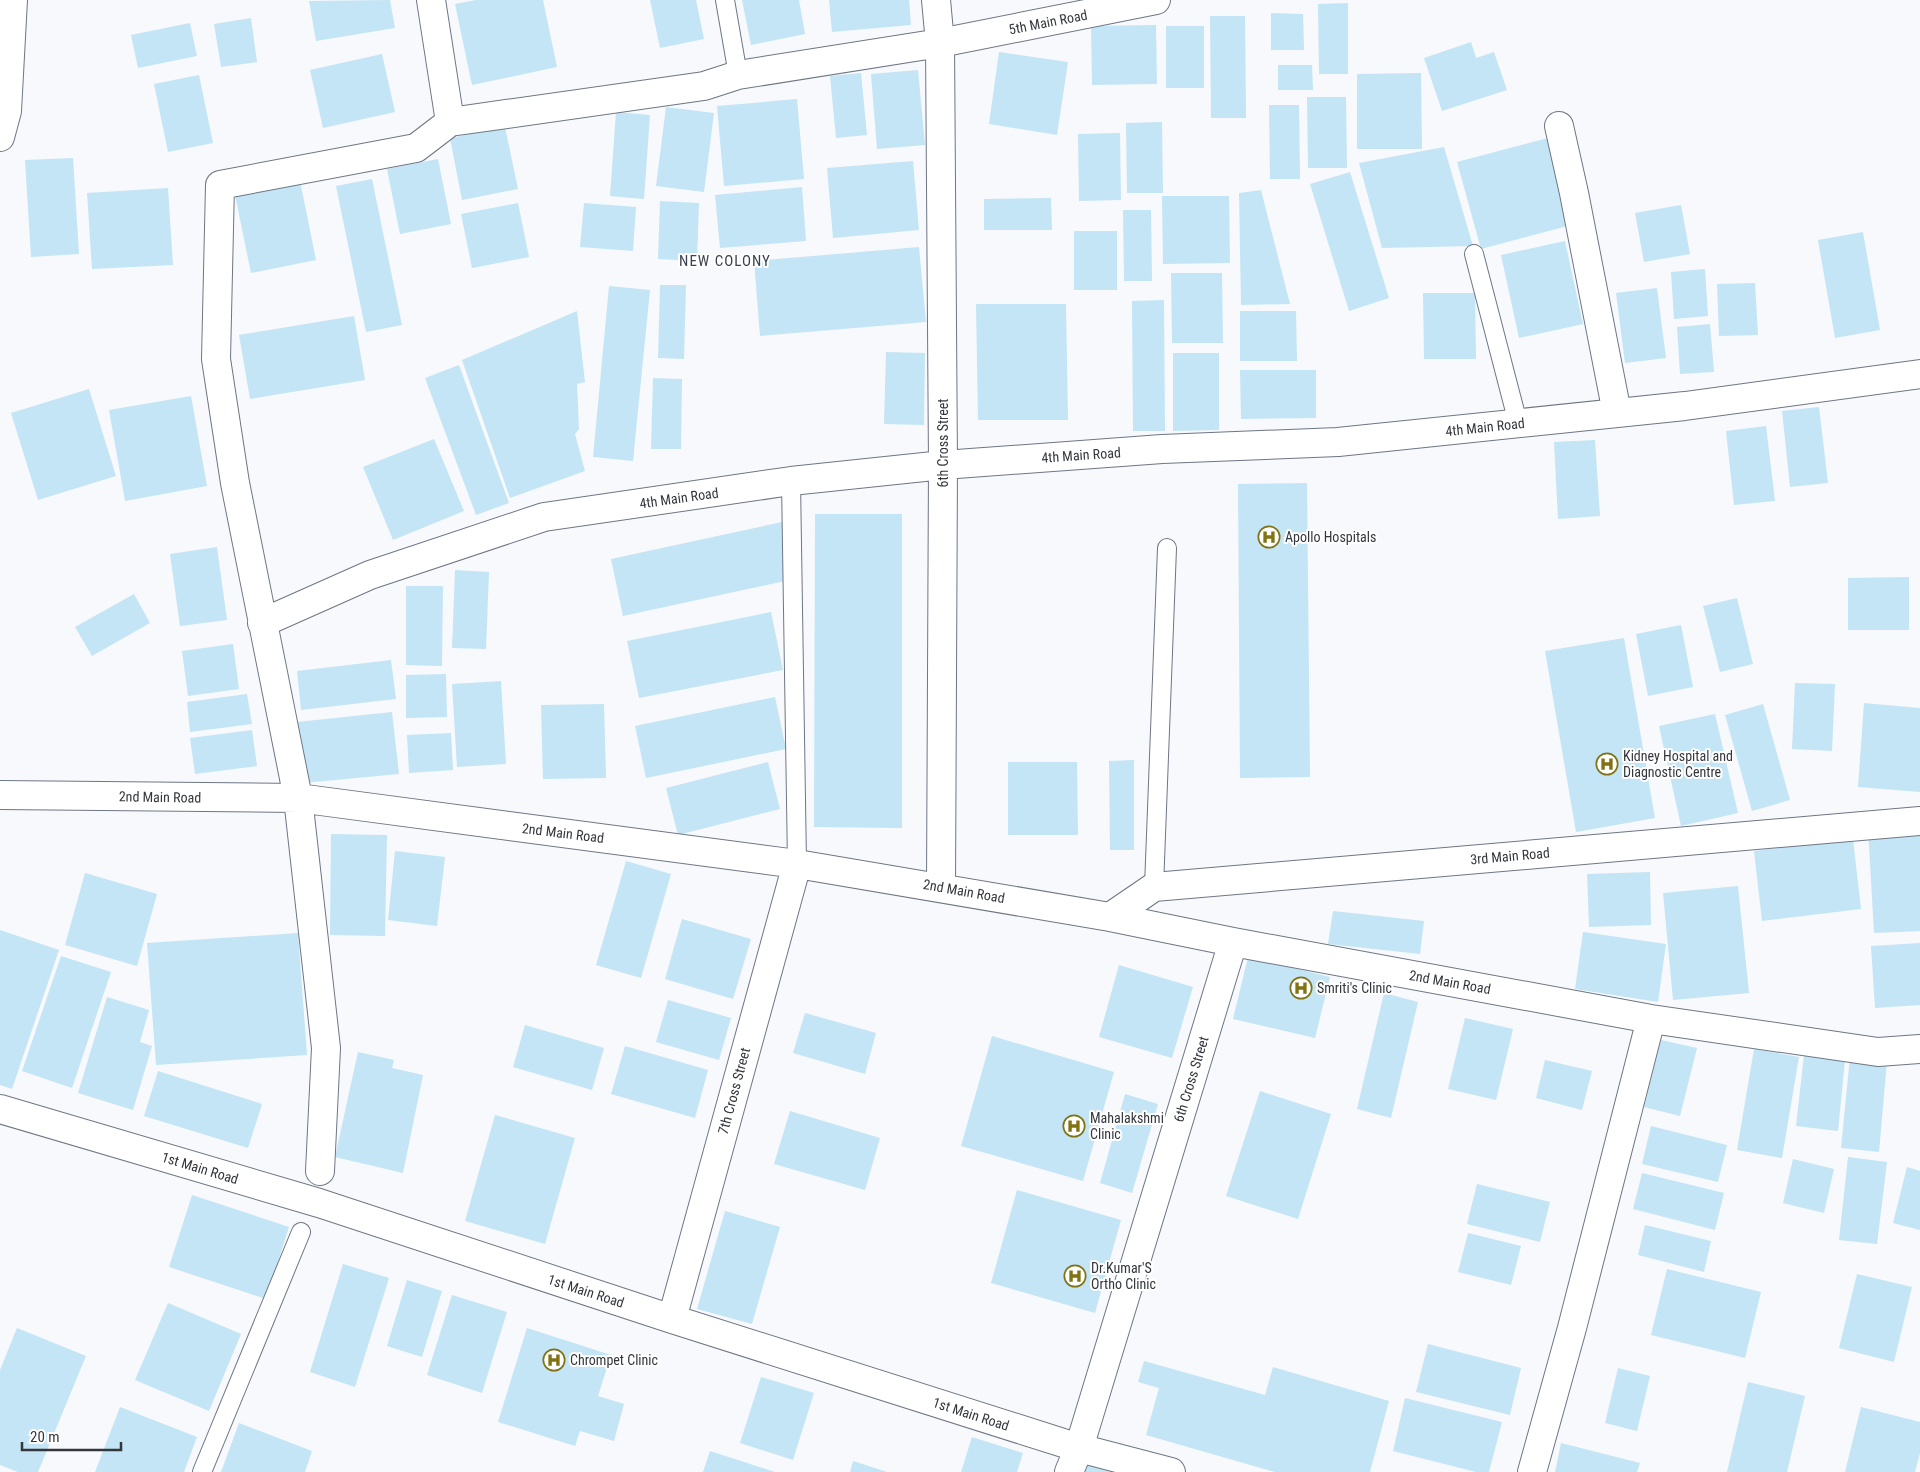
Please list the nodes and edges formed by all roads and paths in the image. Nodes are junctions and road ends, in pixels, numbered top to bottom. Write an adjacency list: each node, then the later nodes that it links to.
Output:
1 (13, 0): 10 (street)
2 (431, 0): 8 (street)
3 (725, 0): 7 (lane)
4 (936, 0): 6 (street, 6th Cross Street)
5 (1156, 0): 6 (street, 5th Main Road)
6 (940, 43): 7 (street, 5th Main Road); 15 (street, 6th Cross Street)
7 (738, 75): 8 (street, 5th Main Road)
8 (450, 122): 18 (street)
9 (1559, 126): 13 (street)
10 (0, 137)
11 (1474, 254): 14 (lane)
12 (1920, 374): 13 (street, 4th Main Road)
13 (1617, 413): 14 (street, 4th Main Road)
14 (1518, 423): 15 (street, 4th Main Road)
15 (943, 465): 16 (street, 4th Main Road); 23 (street, 6th Cross Street)
16 (791, 481): 18 (street, 4th Main Road); 22 (lane)
17 (1167, 548): 24 (lane)
18 (262, 623): 20 (street)
19 (0, 795): 20 (street, 2nd Main Road)
20 (298, 798): 22 (street, 2nd Main Road); 30 (street)
21 (1920, 821): 24 (street, 3rd Main Road)
22 (797, 864): 23 (street, 2nd Main Road); 32 (street, 7th Cross Street)
23 (941, 887): 25 (street, 2nd Main Road)
24 (1154, 887): 25 (street)
25 (1110, 918): 26 (street, 2nd Main Road)
26 (1232, 942): 27 (street, 2nd Main Road); 33 (street, 6th Cross Street)
27 (1651, 1019): 28 (street, 2nd Main Road); 36 (street)
28 (1920, 1049)
29 (0, 1109): 32 (street, 1st Main Road)
30 (320, 1171)
31 (301, 1232): 34 (lane)
32 (672, 1319): 33 (street, 1st Main Road)
33 (1074, 1460): 35 (street, 1st Main Road)
34 (202, 1472)
35 (1172, 1472)
36 (1532, 1472)

